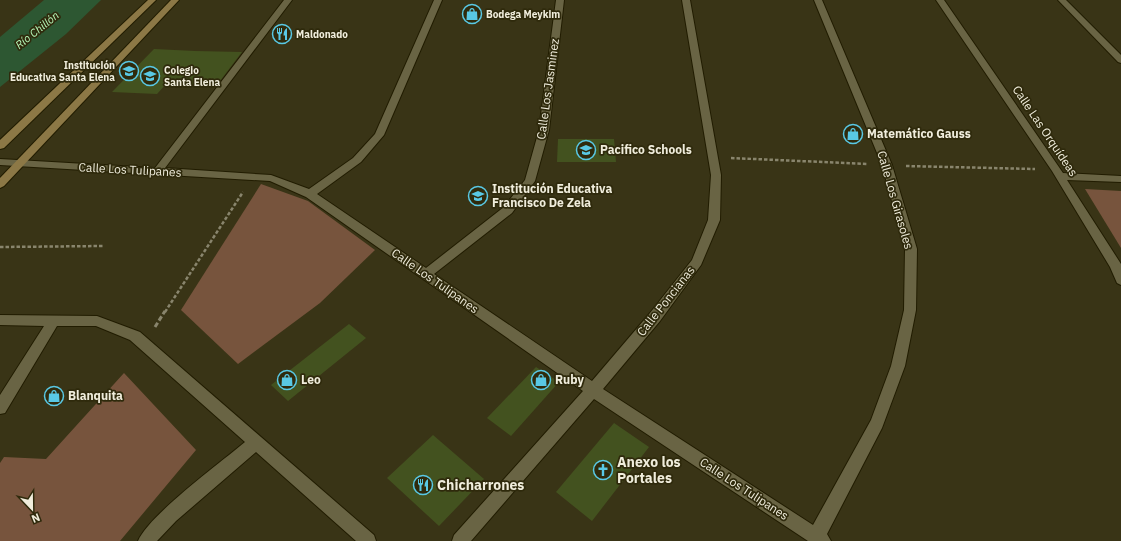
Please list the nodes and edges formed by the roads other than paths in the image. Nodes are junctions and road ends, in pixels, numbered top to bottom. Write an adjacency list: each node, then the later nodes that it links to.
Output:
1 (152, 0): 11 (main road)
2 (175, 0): 13 (main road)
3 (288, 0): 14 (street)
4 (438, 0): 18 (street)
5 (560, 0): 19 (street, Calle Los Jasminez)
6 (686, 0): 23 (street, Calle Poncianas)
7 (818, 0): 26 (street, Calle Los Girasoles)
8 (940, 0): 15 (street, Calle Las Orquídeas)
9 (1062, 0): 10 (street)
10 (1121, 60)
11 (0, 146)
12 (0, 162): 13 (street, Calle Los Tulipanes)
13 (19, 163): 14 (street, Calle Los Tulipanes); 17 (main road)
14 (158, 171): 18 (street, Calle Los Tulipanes)
15 (1058, 173): 16 (street); 20 (street, Calle Las Orquídeas)
16 (1121, 179)
17 (0, 184)
18 (310, 194): 19 (street, Calle Los Tulipanes)
19 (426, 274): 23 (street, Calle Los Tulipanes)
20 (1121, 280)
21 (0, 320): 22 (street)
22 (54, 320): 24 (street); 25 (street)
23 (593, 390): 26 (street, Calle Los Tulipanes); 29 (street, Calle Poncianas)
24 (0, 408)
25 (256, 442): 27 (street); 28 (street)
26 (820, 539)
27 (146, 541)
28 (368, 541)
29 (460, 541)

